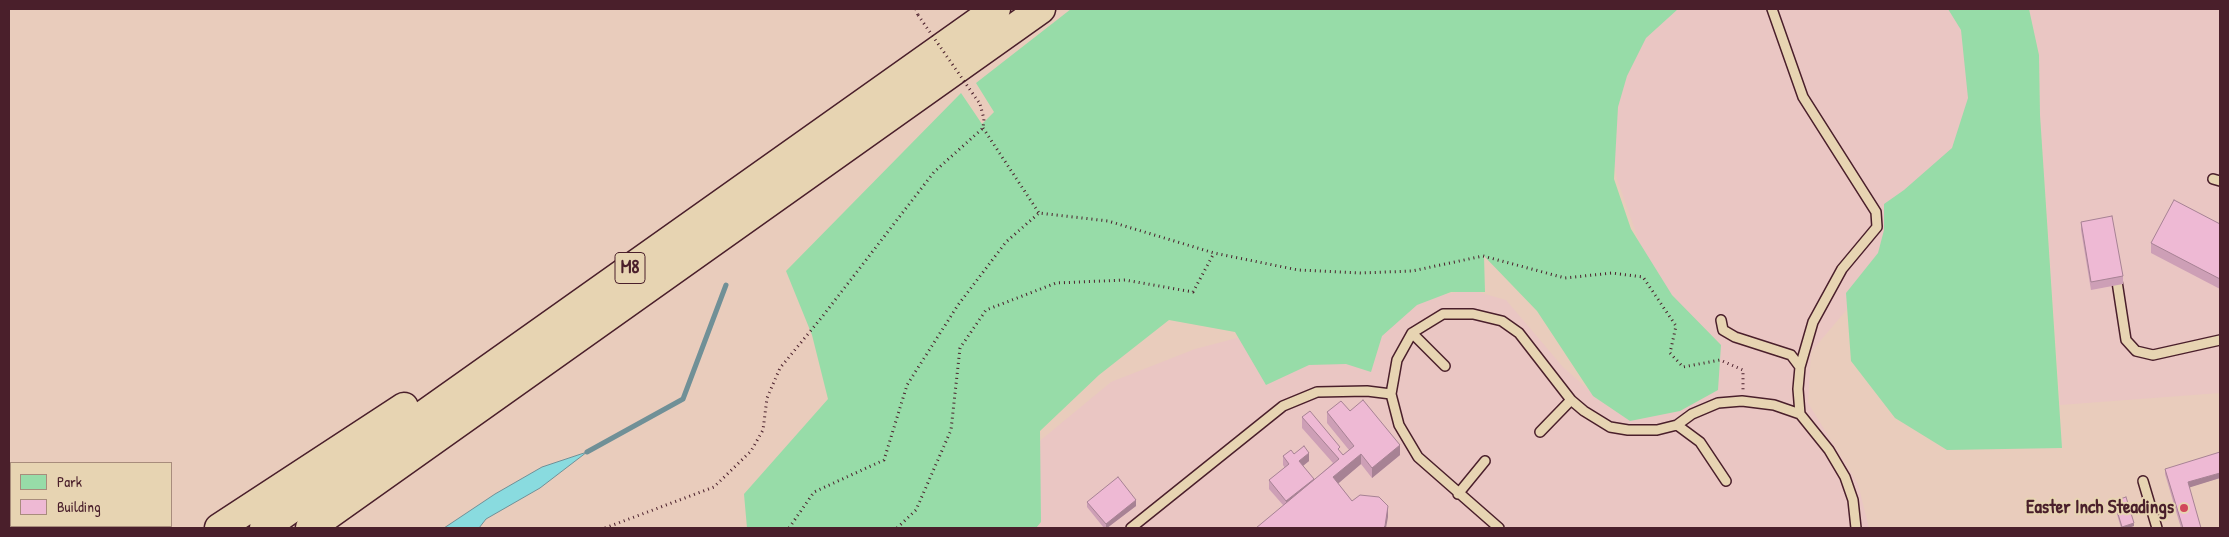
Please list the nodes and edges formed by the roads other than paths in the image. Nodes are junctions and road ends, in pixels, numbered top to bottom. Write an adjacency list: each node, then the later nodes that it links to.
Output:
1 (996, 9): 4 (highway, M8)
2 (1041, 9): 22 (highway, M8)
3 (1772, 9): 10 (lane)
4 (928, 56): 20 (highway, M8); 21 (highway, M8)
5 (2115, 264): 8 (lane)
6 (1721, 320): 10 (lane)
7 (1412, 333): 9 (lane); 11 (lane); 12 (lane)
8 (2220, 340)
9 (1444, 366)
10 (1800, 367): 13 (lane)
11 (1391, 394): 19 (lane); 23 (lane)
12 (1571, 400): 14 (lane); 15 (lane)
13 (1800, 414): 14 (lane); 25 (lane)
14 (1677, 425): 17 (lane)
15 (1540, 432)
16 (1485, 461): 19 (lane)
17 (1726, 481)
18 (2143, 481): 26 (lane)
19 (1458, 494): 24 (lane)
20 (219, 528)
21 (264, 528)
22 (310, 528)
23 (1131, 528)
24 (1499, 528)
25 (1856, 528)
26 (2157, 528)

